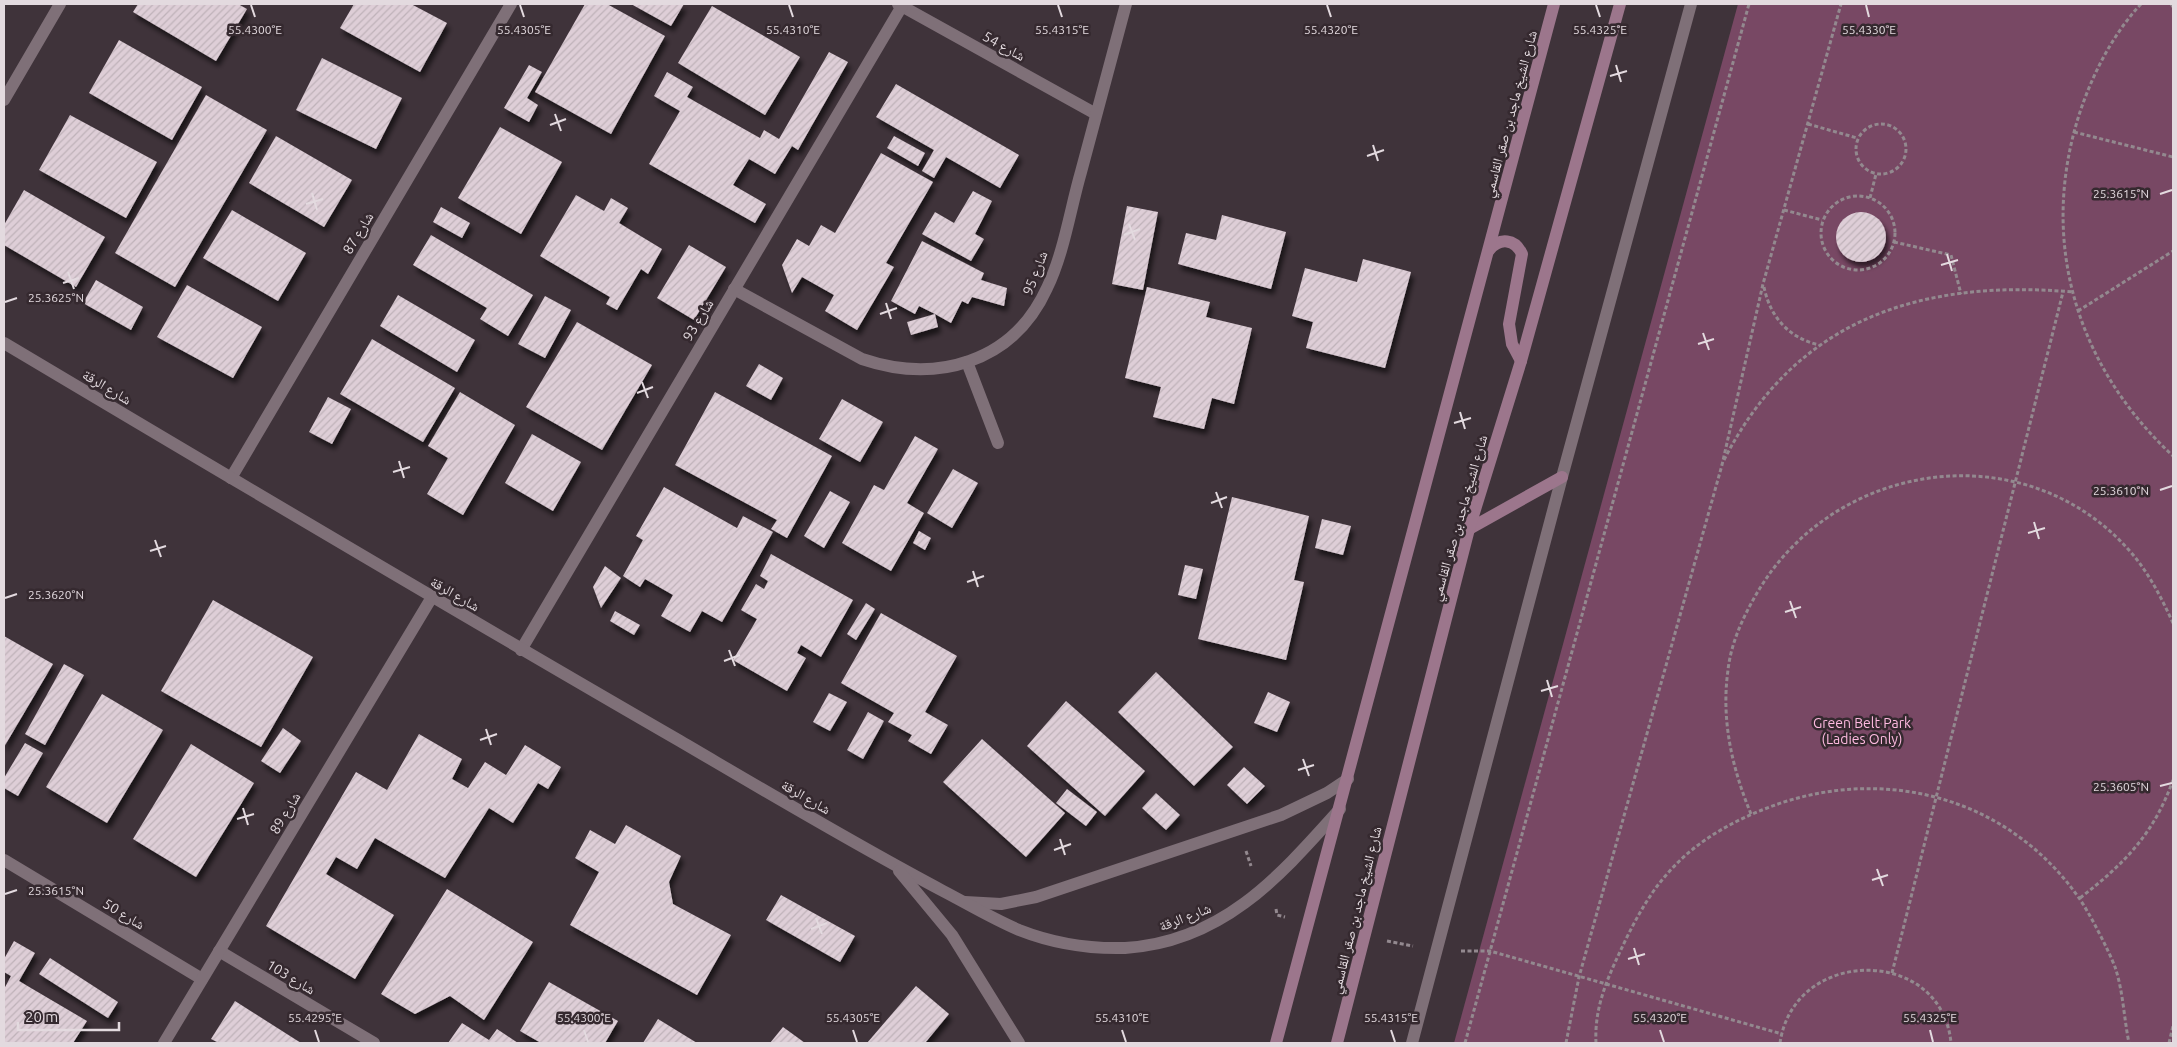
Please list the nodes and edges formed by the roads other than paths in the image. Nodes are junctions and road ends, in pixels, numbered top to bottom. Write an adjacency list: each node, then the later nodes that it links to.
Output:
1 (60, 4): 8 (street)
2 (511, 4): 17 (street, شارع 87)
3 (1126, 4): 9 (street, شارع 95)
4 (1554, 4): 10 (main road, شارع الشيخ ماجد بن صقر القاسمي)
5 (1620, 4): 13 (main road, شارع الشيخ ماجد بن صقر القاسمي)
6 (1691, 4): 16 (street)
7 (900, 5): 9 (street, شارع 54); 11 (street, شارع 93)
8 (4, 100)
9 (1096, 114): 14 (street, شارع 95)
10 (1489, 250): 13 (main road); 21 (main road, شارع الشيخ ماجد بن صقر القاسمي)
11 (734, 289): 14 (street, شارع 95); 20 (street, شارع 93)
12 (4, 344): 17 (street, شارع الرقة)
13 (1521, 361): 18 (main road, شارع الشيخ ماجد بن صقر القاسمي)
14 (967, 362): 15 (street)
15 (998, 443)
16 (1562, 477): 18 (main road); 33 (street)
17 (231, 478): 19 (street, شارع الرقة)
18 (1470, 529): 32 (main road, شارع الشيخ ماجد بن صقر القاسمي)
19 (432, 597): 20 (street, شارع الرقة); 26 (street, شارع 89)
20 (521, 650): 24 (street, شارع الرقة)
21 (1348, 778): 22 (main road, شارع الشيخ ماجد بن صقر القاسمي); 25 (street)
22 (1340, 809): 25 (street, شارع الرقة); 31 (main road, شارع الشيخ ماجد بن صقر القاسمي)
23 (4, 860): 27 (street, شارع 50)
24 (894, 866): 25 (street, شارع الرقة); 30 (street, شارع الرقة)
25 (965, 902)
26 (219, 951): 27 (street, شارع 89); 29 (street, شارع 103)
27 (202, 979): 28 (street, شارع 89)
28 (164, 1043)
29 (374, 1043)
30 (1020, 1043)
31 (1276, 1043)
32 (1337, 1043)
33 (1412, 1043)

